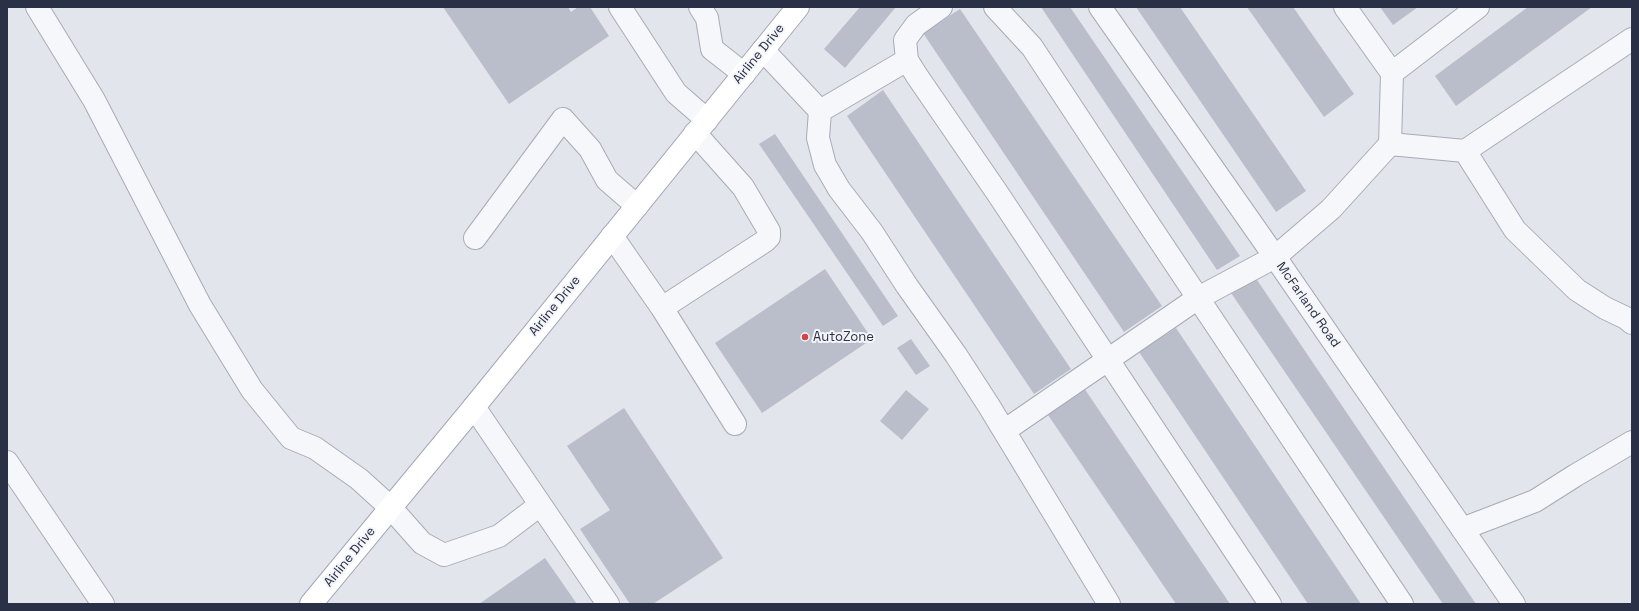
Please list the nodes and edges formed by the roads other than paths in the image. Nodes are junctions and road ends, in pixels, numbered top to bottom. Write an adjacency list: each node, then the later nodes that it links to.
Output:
1 (37, 7): 33 (street)
2 (620, 7): 16 (street)
3 (700, 7): 14 (street)
4 (941, 7): 12 (street)
5 (996, 7): 23 (street)
6 (1100, 7): 22 (street, McFarland Road)
7 (1345, 7): 13 (street)
8 (1478, 7): 13 (street)
9 (795, 8): 11 (main road, Airline Drive)
10 (1632, 39): 18 (street)
11 (763, 50): 14 (main road, Airline Drive); 15 (street)
12 (907, 60): 15 (street); 26 (street)
13 (1392, 73): 17 (street)
14 (744, 74): 16 (main road, Airline Drive)
15 (820, 111): 29 (street)
16 (701, 126): 19 (main road, Airline Drive); 24 (street)
17 (1390, 144): 18 (street); 22 (street)
18 (1465, 151): 25 (street)
19 (637, 206): 20 (main road, Airline Drive); 21 (street)
20 (612, 236): 24 (street); 27 (main road, Airline Drive)
21 (475, 238)
22 (1275, 257): 23 (street); 34 (street, McFarland Road)
23 (1198, 298): 26 (street); 40 (street)
24 (662, 308): 28 (street)
25 (1632, 323)
26 (1108, 361): 29 (street); 39 (street)
27 (474, 407): 32 (street); 33 (main road, Airline Drive)
28 (735, 424)
29 (1004, 431): 38 (street)
30 (1632, 442): 34 (street)
31 (7, 462): 35 (street)
32 (540, 505): 33 (street); 37 (street)
33 (391, 508): 36 (main road, Airline Drive)
34 (1462, 529): 41 (street, McFarland Road)
35 (104, 604)
36 (311, 604)
37 (608, 604)
38 (1109, 604)
39 (1270, 604)
40 (1402, 604)
41 (1514, 604)

